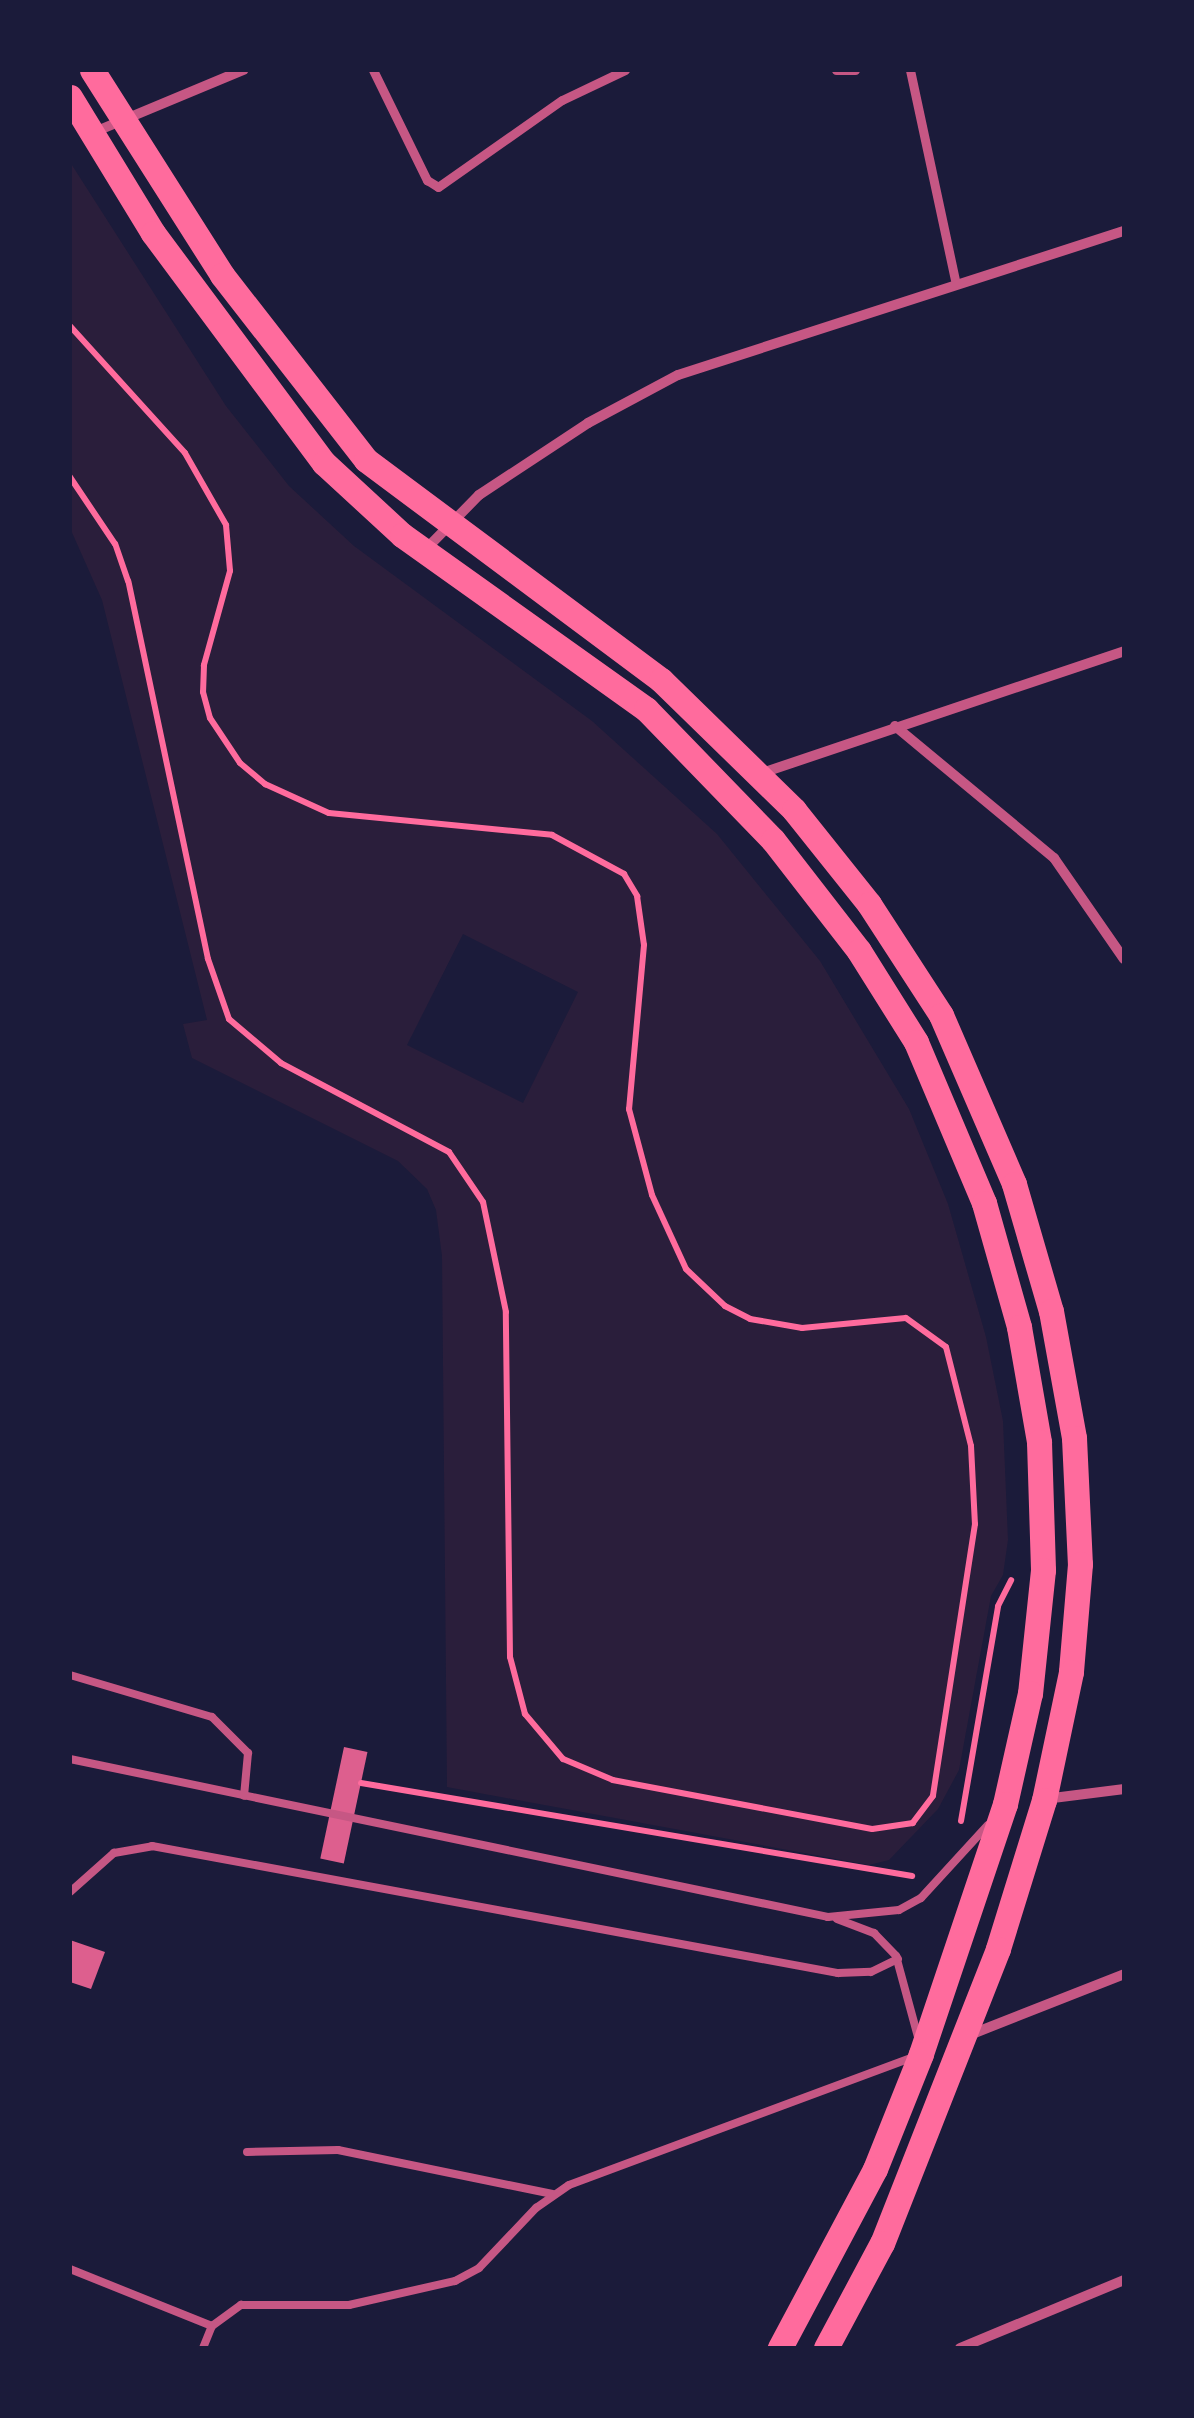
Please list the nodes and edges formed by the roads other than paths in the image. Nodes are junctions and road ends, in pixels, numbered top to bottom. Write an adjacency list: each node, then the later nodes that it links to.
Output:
1 (92, 70): 9 (main road)
2 (243, 70): 9 (street)
3 (373, 70): 4 (street)
4 (626, 70)
5 (836, 70): 6 (street)
6 (855, 70)
7 (910, 70): 12 (street)
8 (70, 97): 10 (main road)
9 (122, 120): 10 (street); 13 (main road)
10 (91, 133): 14 (main road)
11 (1124, 231): 12 (street)
12 (956, 284): 13 (street)
13 (446, 524): 14 (street); 17 (main road)
14 (425, 550): 24 (main road)
15 (1124, 651): 16 (street)
16 (895, 726): 17 (street); 18 (street)
17 (762, 774): 23 (main road)
18 (1124, 960)
19 (70, 1676): 22 (lane)
20 (70, 1759): 22 (lane)
21 (1124, 1788): 23 (street)
22 (244, 1796): 26 (lane)
23 (1044, 1800): 29 (main road)
24 (1005, 1804): 26 (lane); 30 (main road)
25 (70, 1892): 27 (lane)
26 (828, 1916): 27 (lane)
27 (898, 1959): 30 (lane)
28 (1124, 1974): 29 (street)
29 (964, 2038): 38 (main road)
30 (921, 2054): 32 (lane); 37 (main road)
31 (247, 2152): 32 (lane)
32 (553, 2194): 35 (lane)
33 (70, 2269): 35 (lane)
34 (1124, 2280): 39 (street)
35 (212, 2326): 36 (lane)
36 (203, 2348)
37 (780, 2348)
38 (826, 2348)
39 (960, 2348)

